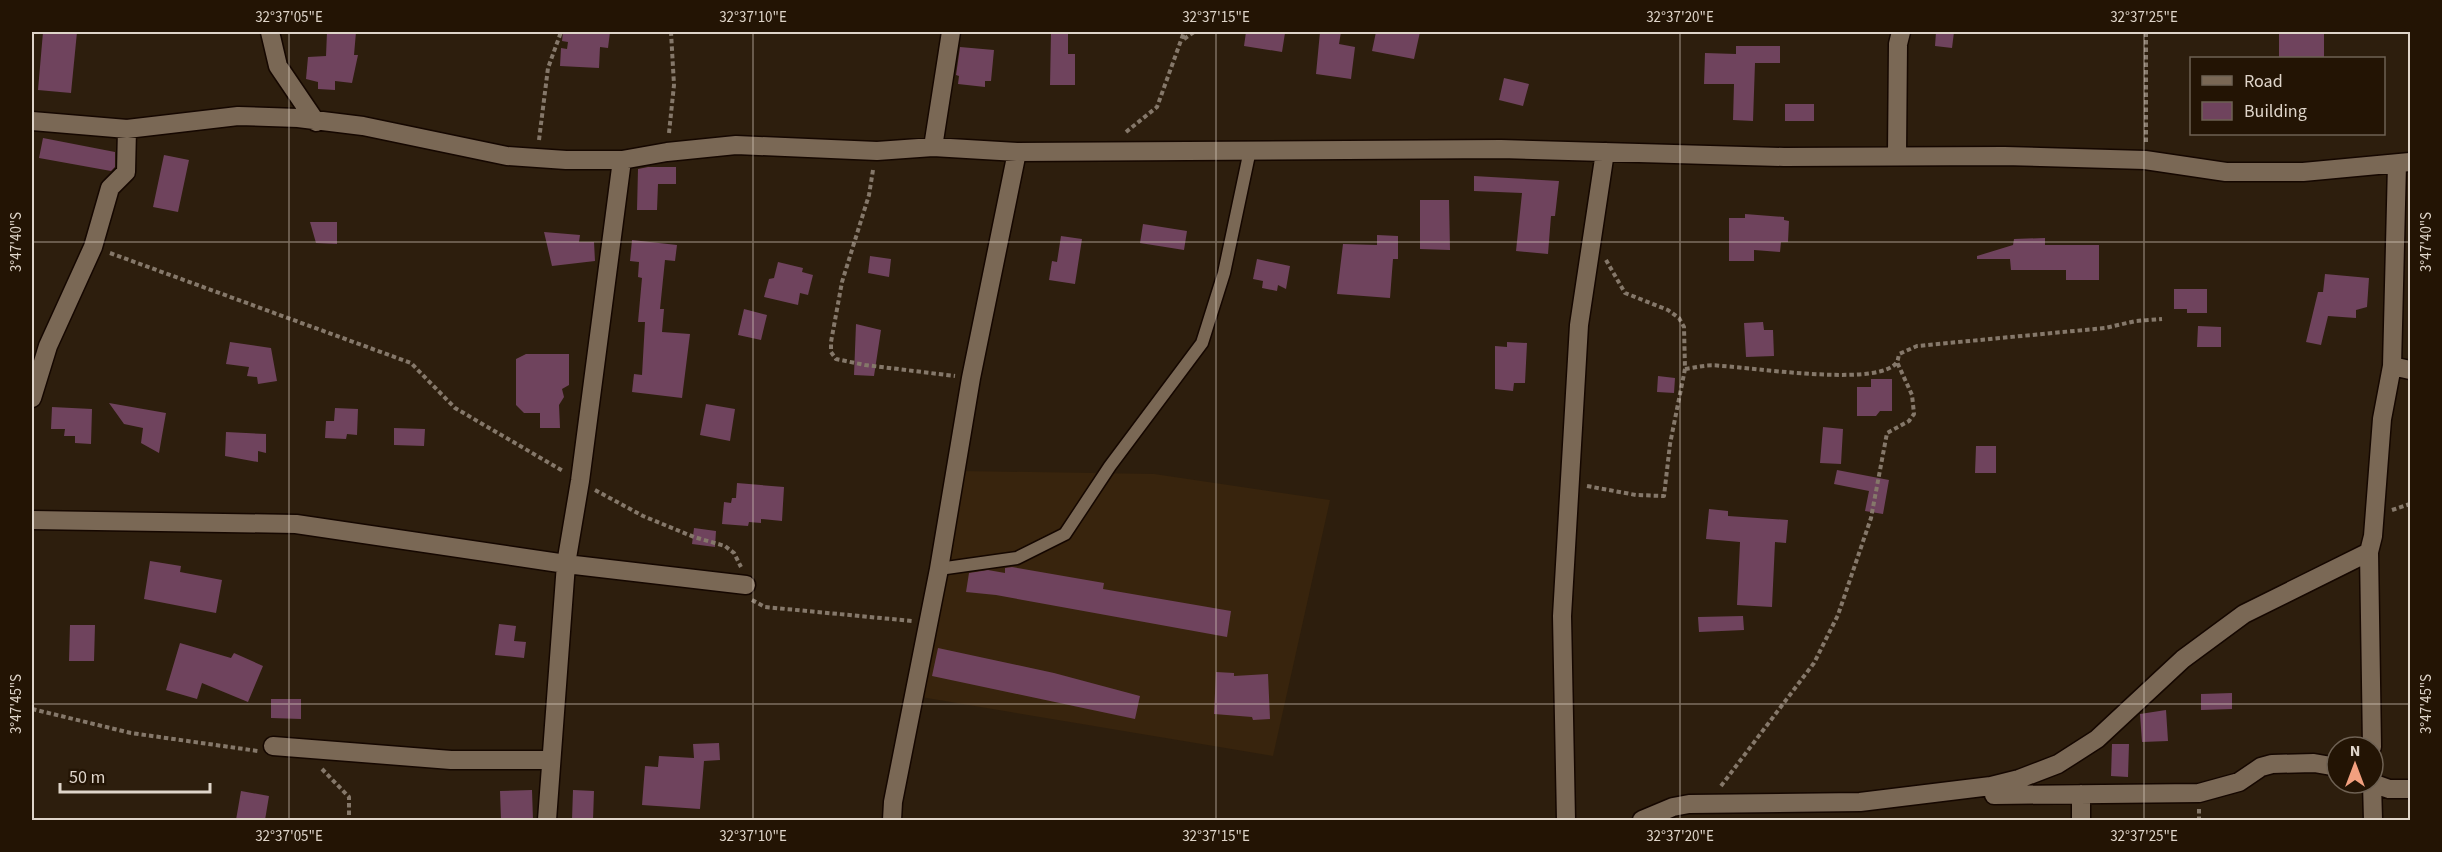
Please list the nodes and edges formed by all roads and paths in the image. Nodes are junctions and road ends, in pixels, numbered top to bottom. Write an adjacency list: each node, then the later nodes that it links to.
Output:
1 (270, 32): 11 (street)
2 (561, 32): 21 (path)
3 (671, 32): 17 (path)
4 (951, 32): 13 (street)
5 (1184, 32): 9 (path)
6 (1194, 32): 9 (path)
7 (1901, 32): 20 (street)
8 (2146, 32): 23 (path)
9 (1183, 39): 16 (path)
10 (32, 121): 12 (street)
11 (316, 122): 12 (street); 21 (street)
12 (127, 129): 26 (street)
13 (933, 147): 15 (street); 18 (street)
14 (1250, 150): 16 (street); 19 (street); 39 (lane)
15 (877, 151): 17 (street); 32 (path)
16 (1102, 151): 18 (street)
17 (667, 152): 22 (street)
18 (1017, 152): 32 (street)
19 (1605, 152): 20 (street); 25 (street)
20 (1897, 154): 23 (street)
21 (535, 158): 22 (street)
22 (622, 160): 34 (street)
23 (2145, 160): 24 (street)
24 (2404, 163): 29 (street)
25 (1592, 241): 30 (path); 35 (street)
26 (93, 246): 33 (street); 34 (path)
27 (2162, 319): 28 (path)
28 (1897, 362): 30 (path); 52 (path)
29 (2392, 366): 31 (street); 37 (street)
30 (1685, 369): 35 (path)
31 (2410, 370)
32 (971, 378): 39 (street)
33 (32, 398)
34 (580, 481): 38 (street)
35 (1571, 483): 56 (street)
36 (32, 520): 38 (street)
37 (2369, 552): 42 (street); 52 (street)
38 (566, 564): 40 (street); 44 (street)
39 (939, 569): 55 (street)
40 (746, 585)
41 (32, 709): 43 (path)
42 (2372, 735)
43 (269, 749): 44 (street)
44 (550, 760): 54 (street)
45 (2325, 765): 49 (street)
46 (319, 767): 53 (path)
47 (2385, 788): 48 (street)
48 (2410, 789)
49 (2080, 794): 50 (street); 58 (street)
50 (1994, 795)
51 (2372, 795): 59 (street)
52 (1708, 802): 57 (street)
53 (349, 820)
54 (547, 820)
55 (892, 820)
56 (1566, 820)
57 (1642, 820)
58 (2081, 820)
59 (2373, 820)

